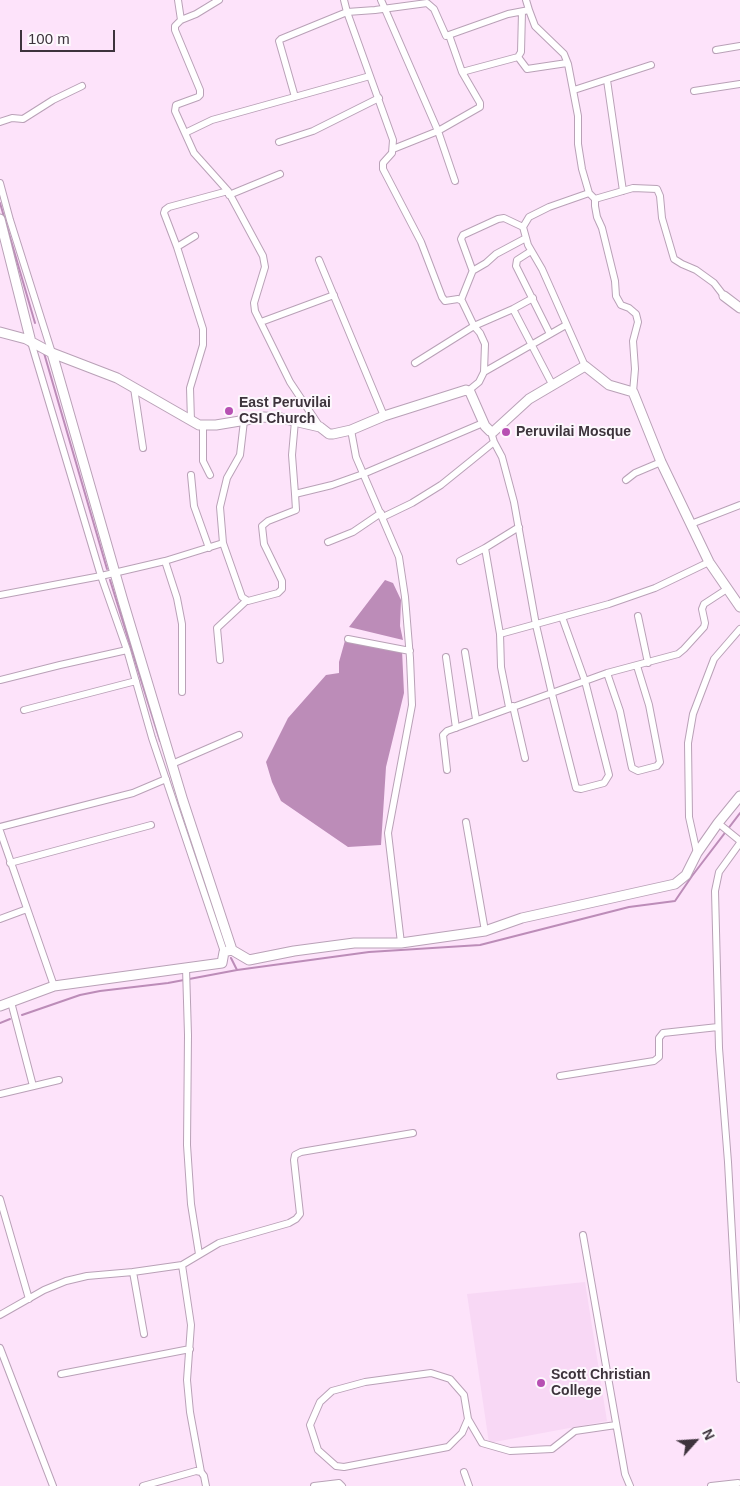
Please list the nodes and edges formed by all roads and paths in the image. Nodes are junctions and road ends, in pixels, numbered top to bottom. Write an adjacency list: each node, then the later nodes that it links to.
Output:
1 (178, 0): 10 (street)
2 (219, 0): 10 (street)
3 (344, 0): 9 (street)
4 (381, 0): 7 (street)
5 (526, 0): 8 (street)
6 (424, 1): 7 (street); 11 (street)
7 (384, 9): 9 (street); 27 (street)
8 (526, 11): 11 (street); 14 (street); 15 (street)
9 (347, 12): 18 (street); 24 (street)
10 (181, 20): 28 (street)
11 (449, 35): 17 (street)
12 (740, 46): 13 (street)
13 (716, 50)
14 (518, 57): 15 (street); 17 (street)
15 (567, 63): 22 (street)
16 (651, 65): 19 (street)
17 (462, 72): 27 (street)
18 (370, 76): 24 (street); 25 (street)
19 (607, 80): 22 (street); 34 (street)
20 (740, 84): 23 (street)
21 (82, 86): 26 (street)
22 (574, 90): 36 (street)
23 (694, 91)
24 (295, 97): 28 (street)
25 (379, 98): 29 (street); 30 (street)
26 (0, 122)
27 (438, 131): 30 (street); 32 (street)
28 (185, 133): 35 (street)
29 (279, 142)
30 (393, 149): 49 (street)
31 (280, 174): 35 (street)
32 (455, 181)
33 (0, 183): 59 (street)
34 (623, 191): 37 (street); 47 (street)
35 (228, 193): 42 (street); 52 (street)
36 (589, 193): 37 (street); 39 (street)
37 (595, 199): 66 (street)
38 (0, 219): 57 (street)
39 (523, 227): 41 (street); 45 (street)
40 (195, 236): 42 (street)
41 (526, 238): 43 (street); 45 (street)
42 (177, 247): 68 (street)
43 (532, 251): 48 (street); 54 (street)
44 (319, 260): 46 (street)
45 (473, 270): 49 (street)
46 (334, 295): 52 (street); 67 (street)
47 (724, 296): 50 (street)
48 (533, 298): 51 (street); 56 (street)
49 (461, 300): 53 (street)
50 (740, 308)
51 (513, 310): 53 (street); 58 (street)
52 (261, 322): 73 (street)
53 (474, 326): 60 (street); 62 (street)
54 (566, 326): 56 (street); 61 (street)
55 (0, 332): 57 (street)
56 (550, 334): 58 (street)
57 (31, 342): 59 (street); 96 (street)
58 (533, 345): 62 (street); 63 (street)
59 (52, 353): 64 (street); 95 (street)
60 (415, 363)
61 (585, 366): 63 (street); 66 (street)
62 (484, 372): 65 (street)
63 (552, 384): 75 (street)
64 (134, 388): 68 (street); 77 (street)
65 (468, 390): 67 (street); 71 (street)
66 (633, 392): 78 (street)
67 (384, 416): 74 (street)
68 (191, 421): 72 (street)
69 (244, 421): 70 (street); 72 (street); 89 (street)
70 (295, 421): 73 (street); 83 (street)
71 (484, 423): 75 (street); 80 (street)
72 (203, 426): 81 (street)
73 (320, 427): 74 (street)
74 (351, 430): 80 (street)
75 (491, 432): 76 (street)
76 (494, 442): 85 (street); 87 (street)
77 (143, 448)
78 (661, 462): 82 (street); 86 (street)
79 (191, 474): 90 (street)
80 (363, 474): 83 (street); 85 (street)
81 (210, 475)
82 (626, 480)
83 (295, 494): 99 (street)
84 (740, 505): 86 (street)
85 (382, 516): 88 (street); 108 (street)
86 (691, 524): 94 (street)
87 (518, 527): 91 (street); 103 (street)
88 (328, 542)
89 (223, 543): 90 (street); 99 (street)
90 (209, 548): 92 (street)
91 (485, 548): 93 (street); 105 (street)
92 (165, 561): 95 (street); 118 (street)
93 (460, 561)
94 (709, 562): 97 (street); 102 (street)
95 (115, 573): 96 (street); 126 (street)
96 (101, 576): 98 (street); 107 (street)
97 (727, 589): 100 (street); 112 (street)
98 (0, 596)
99 (246, 600): 111 (street)
100 (740, 607)
101 (638, 616): 112 (street)
102 (562, 617): 103 (street); 116 (street)
103 (536, 625): 105 (street); 119 (street)
104 (740, 629): 136 (street)
105 (500, 634): 120 (street)
106 (348, 639): 108 (street)
107 (127, 650): 115 (street); 117 (street)
108 (410, 651): 141 (street)
109 (465, 652): 122 (street)
110 (446, 657): 123 (street)
111 (220, 660)
112 (648, 663): 113 (street)
113 (637, 666): 114 (street); 114 (street)
114 (607, 673): 116 (street)
115 (0, 680)
116 (585, 681): 119 (street); 119 (street)
117 (136, 682): 121 (street); 128 (street)
118 (182, 692)
119 (552, 694): 120 (street)
120 (511, 707): 122 (street); 125 (street)
121 (24, 710)
122 (476, 719): 123 (street)
123 (456, 728): 127 (street)
124 (239, 736): 126 (street)
125 (524, 758)
126 (172, 764): 142 (street)
127 (447, 770)
128 (166, 778): 133 (street); 142 (street)
129 (740, 796): 132 (street)
130 (466, 822): 140 (street)
131 (151, 825): 137 (street)
132 (721, 825): 135 (street); 136 (street)
133 (0, 827)
134 (0, 831): 137 (street)
135 (740, 842): 147 (street)
136 (697, 853): 140 (street)
137 (10, 863): 138 (street)
138 (26, 909): 139 (street); 144 (street)
139 (0, 919)
140 (485, 931): 141 (street)
141 (401, 943): 142 (street)
142 (228, 951): 143 (street)
143 (186, 968): 144 (street); 155 (street)
144 (54, 986): 145 (street)
145 (11, 1002): 146 (street); 150 (street)
146 (0, 1006)
147 (718, 1027): 148 (street); 164 (street)
148 (560, 1076)
149 (59, 1080): 150 (street)
150 (33, 1086): 151 (street)
151 (0, 1094)
152 (413, 1134): 155 (street)
153 (0, 1200): 158 (street)
154 (583, 1235): 166 (street)
155 (200, 1254): 156 (street)
156 (182, 1265): 157 (street); 162 (street)
157 (133, 1272): 158 (street); 160 (street)
158 (28, 1299): 159 (street)
159 (0, 1315)
160 (144, 1334)
161 (0, 1348): 170 (street)
162 (190, 1349): 163 (street); 167 (street)
163 (61, 1374)
164 (740, 1377)
165 (468, 1419): 165 (street); 166 (street)
166 (616, 1425): 176 (street)
167 (201, 1472): 171 (street); 172 (street)
168 (464, 1472): 175 (street)
169 (739, 1484): 177 (street)
170 (53, 1486)
171 (143, 1486)
172 (206, 1486)
173 (314, 1486): 174 (street)
174 (342, 1486)
175 (469, 1486)
176 (630, 1486)
177 (711, 1486)

